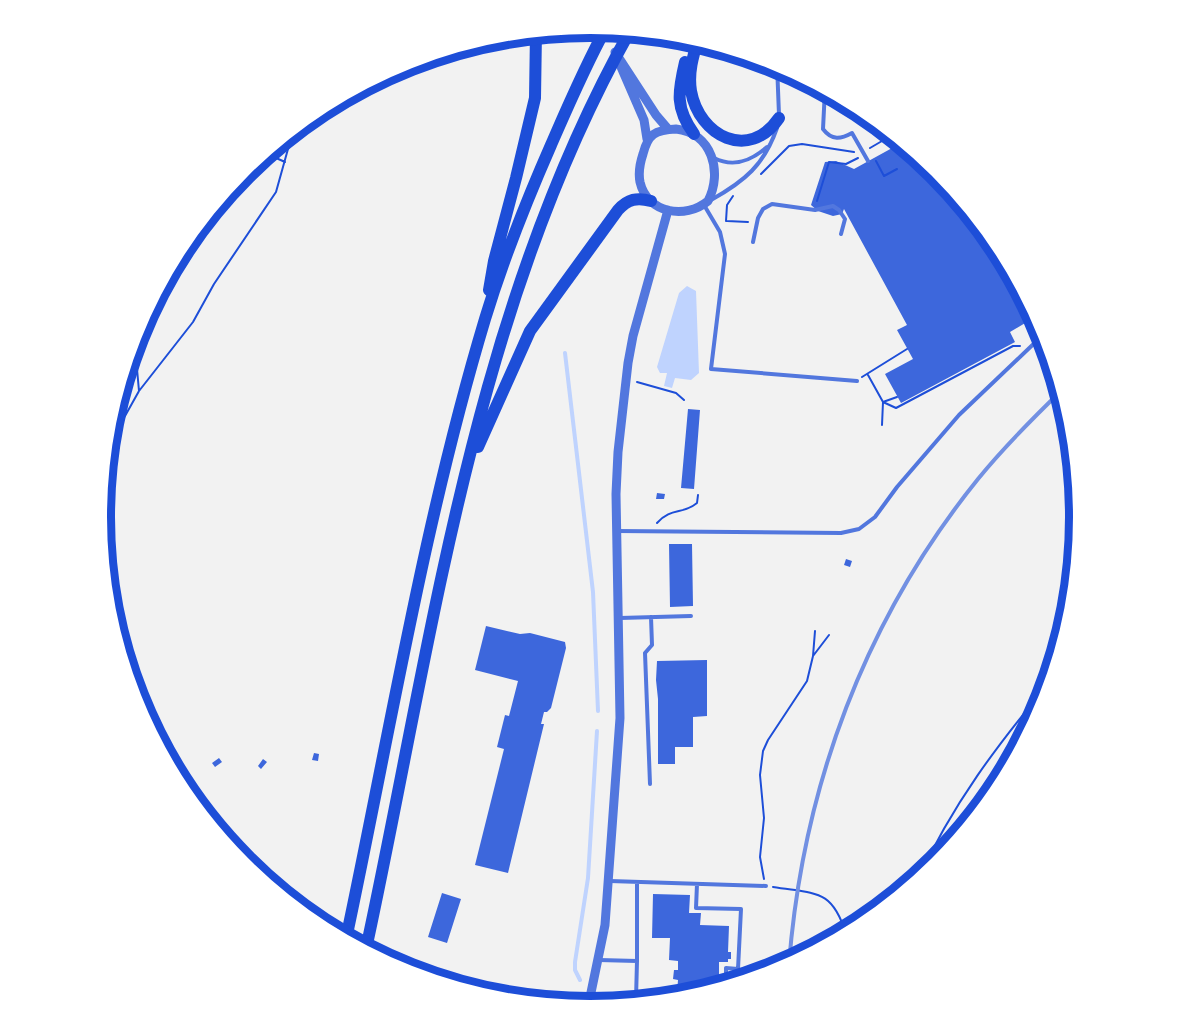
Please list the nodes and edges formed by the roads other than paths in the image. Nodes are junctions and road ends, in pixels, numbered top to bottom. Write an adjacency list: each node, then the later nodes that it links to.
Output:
1 (601, 38): 20 (highway)
2 (626, 39): 23 (highway)
3 (536, 41): 20 (highway)
4 (690, 48): 10 (highway)
5 (696, 49): 8 (highway)
6 (777, 76): 8 (lane)
7 (824, 98): 14 (lane)
8 (779, 118): 12 (lane)
9 (668, 129): 10 (street); 11 (street); 11 (street)
10 (694, 134): 13 (street)
11 (647, 140): 15 (street)
12 (770, 145): 13 (lane); 16 (lane)
13 (713, 157): 16 (street)
14 (868, 161)
15 (651, 201): 17 (street); 23 (highway)
16 (706, 203): 17 (street); 22 (lane)
17 (668, 210): 24 (street)
18 (841, 234): 19 (lane)
19 (753, 242)
20 (485, 318): 33 (highway)
21 (1037, 341): 24 (lane)
22 (857, 381)
23 (464, 478): 34 (highway)
24 (617, 531): 27 (street)
25 (691, 616): 26 (lane)
26 (651, 617): 27 (lane); 28 (lane)
27 (618, 618): 29 (street)
28 (650, 783)
29 (610, 880): 30 (lane); 35 (street)
30 (637, 882): 31 (lane); 36 (lane)
31 (697, 884): 32 (lane); 37 (lane)
32 (766, 886)
33 (348, 930)
34 (368, 941)
35 (598, 960): 36 (lane); 39 (street)
36 (637, 961): 38 (lane)
37 (726, 977)
38 (636, 994)
39 (590, 996)

